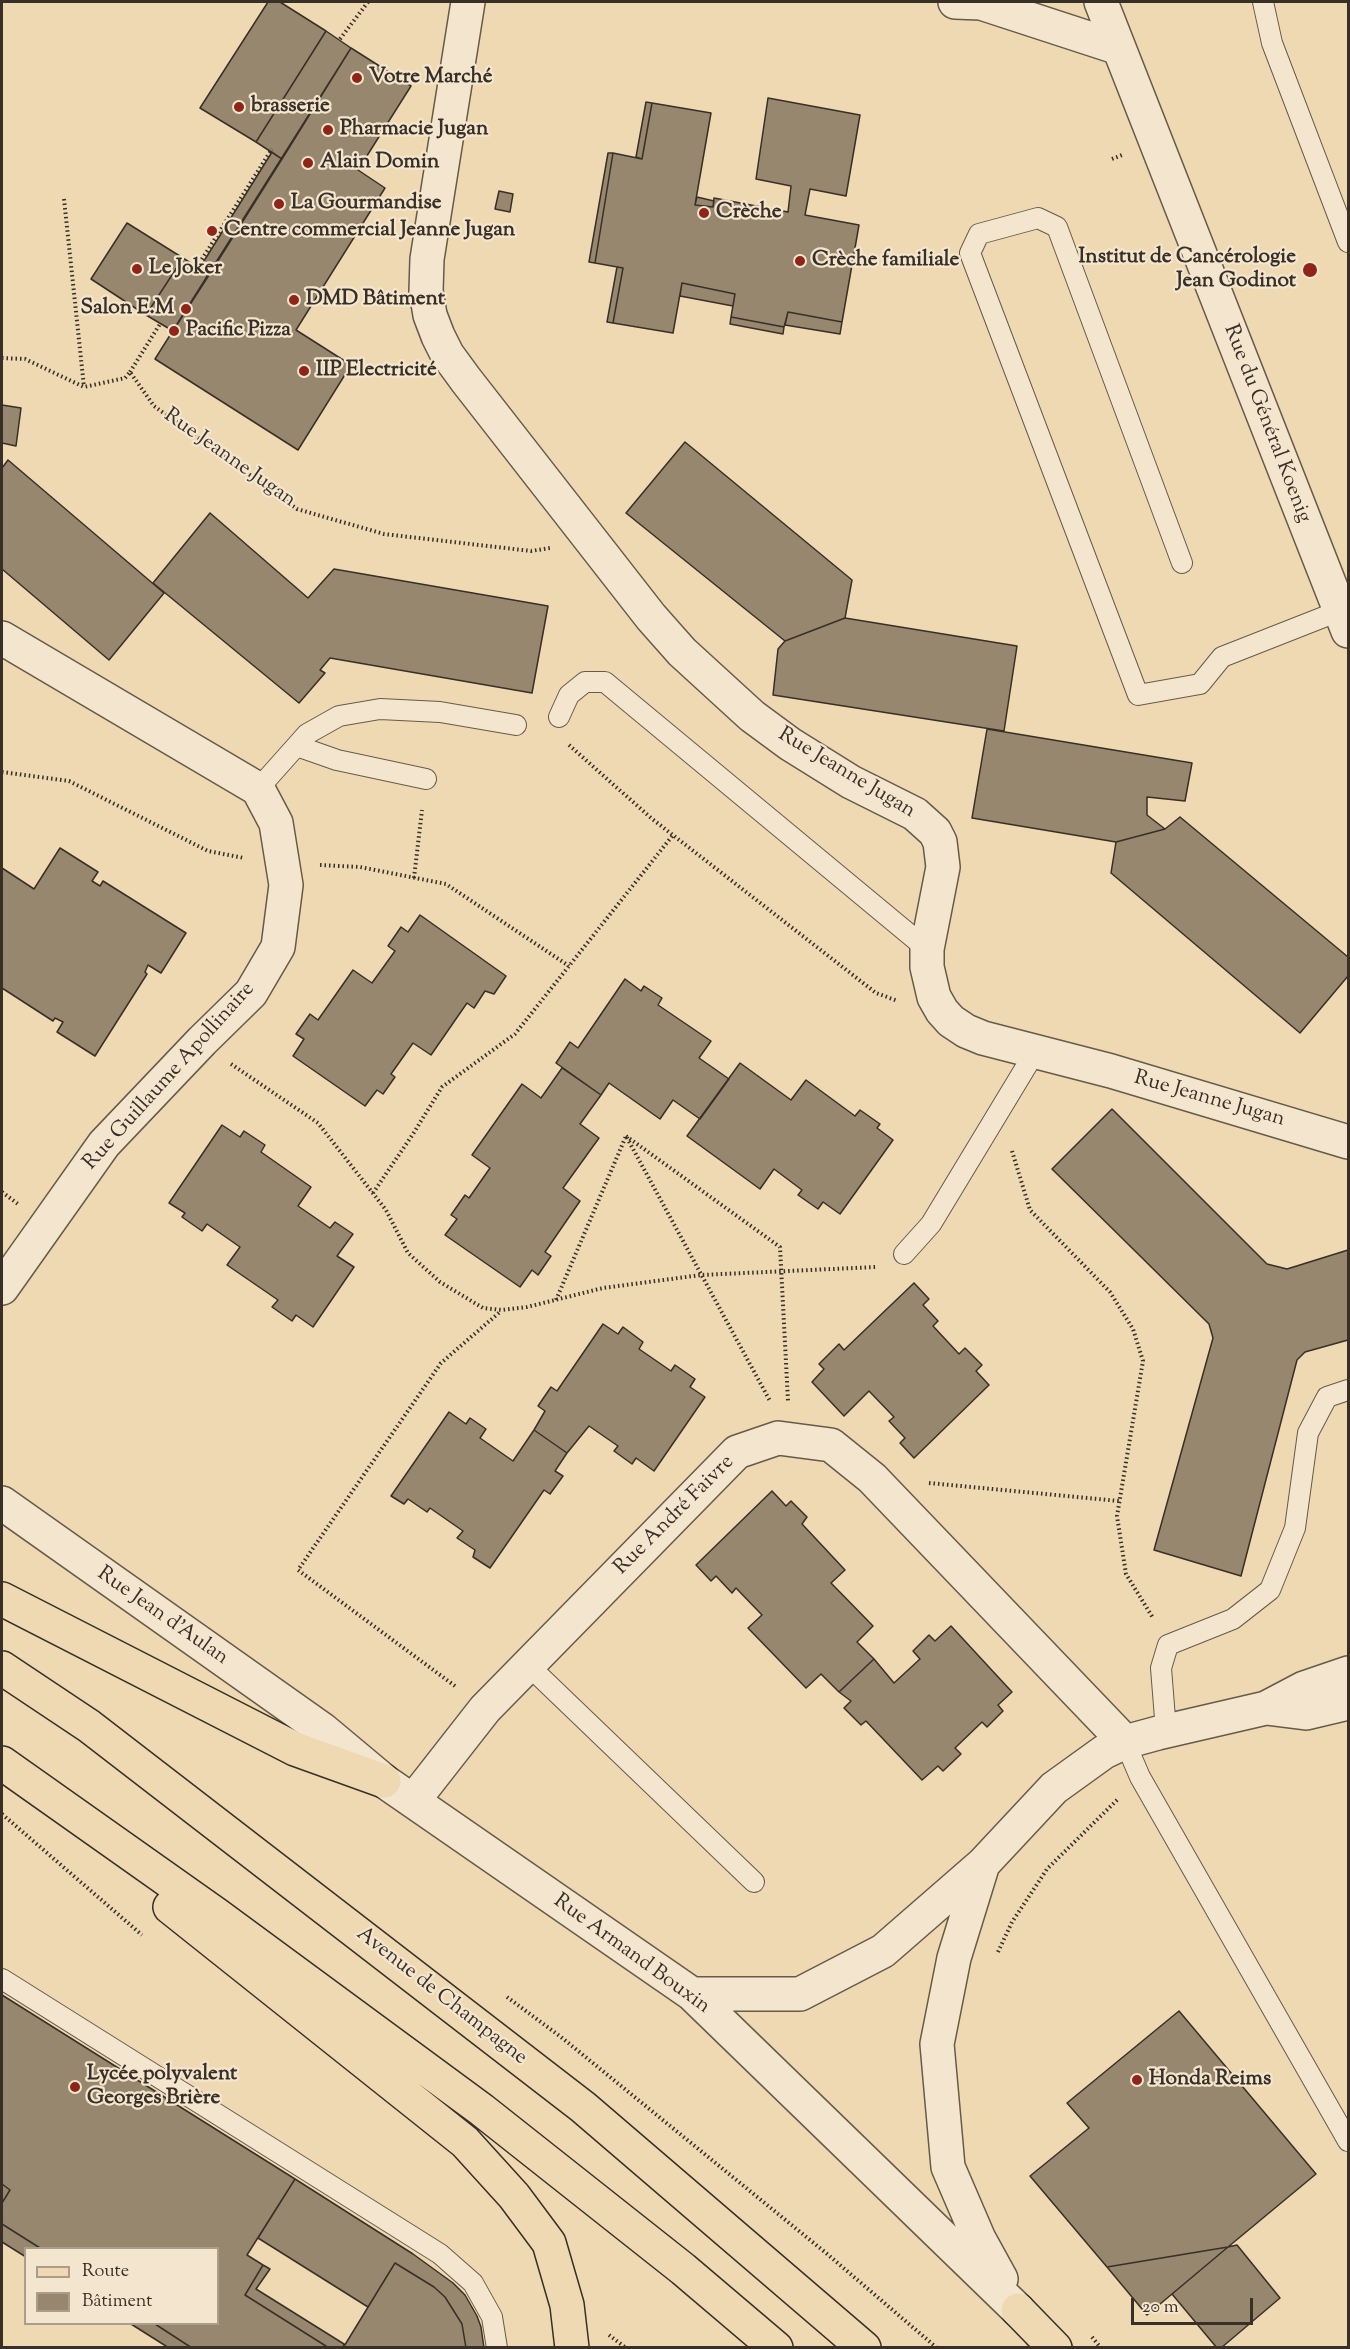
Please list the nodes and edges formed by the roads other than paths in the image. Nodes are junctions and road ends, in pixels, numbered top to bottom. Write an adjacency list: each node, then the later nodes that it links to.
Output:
1 (468, 2): 16 (street, Rue Jeanne Jugan)
2 (954, 2): 5 (street)
3 (1101, 2): 5 (street, Rue du Général Koenig)
4 (1263, 2): 6 (lane)
5 (1119, 48): 8 (street, Rue du Général Koenig)
6 (1348, 242)
7 (1182, 563): 8 (lane)
8 (1344, 621): 10 (street, Rue du Général Koenig)
9 (2, 638): 15 (street)
10 (1348, 654)
11 (559, 717): 16 (lane)
12 (516, 725): 13 (lane)
13 (297, 746): 14 (lane); 15 (lane)
14 (426, 779)
15 (258, 789): 20 (street, Rue Guillaume Apollinaire)
16 (927, 949): 17 (street, Rue Jeanne Jugan)
17 (1035, 1052): 18 (street, Rue Jeanne Jugan); 19 (lane)
18 (1348, 1142)
19 (904, 1254)
20 (2, 1288)
21 (1348, 1390): 30 (lane)
22 (2, 1503): 29 (street, Rue Jean d'Aulan)
23 (2, 1599): 34 (main road)
24 (528, 1665): 31 (street, Rue André Faivre); 35 (street, Rue André Faivre); 37 (lane)
25 (2, 1668): 45 (main road, Avenue de Champagne)
26 (1348, 1673): 28 (street)
27 (1348, 1703): 28 (street)
28 (1266, 1708): 30 (street)
29 (323, 1730): 34 (street, Rue Armand Bouxin)
30 (1166, 1731): 31 (street)
31 (1125, 1742): 36 (street); 40 (lane)
32 (2, 1763): 44 (main road)
33 (2, 1773): 43 (main road)
34 (384, 1781): 35 (street, Rue Armand Bouxin)
35 (413, 1801): 39 (street, Rue Armand Bouxin)
36 (970, 1873): 39 (street); 41 (street)
37 (754, 1882)
38 (2, 1979): 42 (lane)
39 (692, 1994): 41 (street, Rue Armand Bouxin)
40 (1348, 2141)
41 (1018, 2310): 46 (main road)
42 (497, 2348)
43 (572, 2348)
44 (776, 2348)
45 (864, 2348)
46 (1055, 2348)

